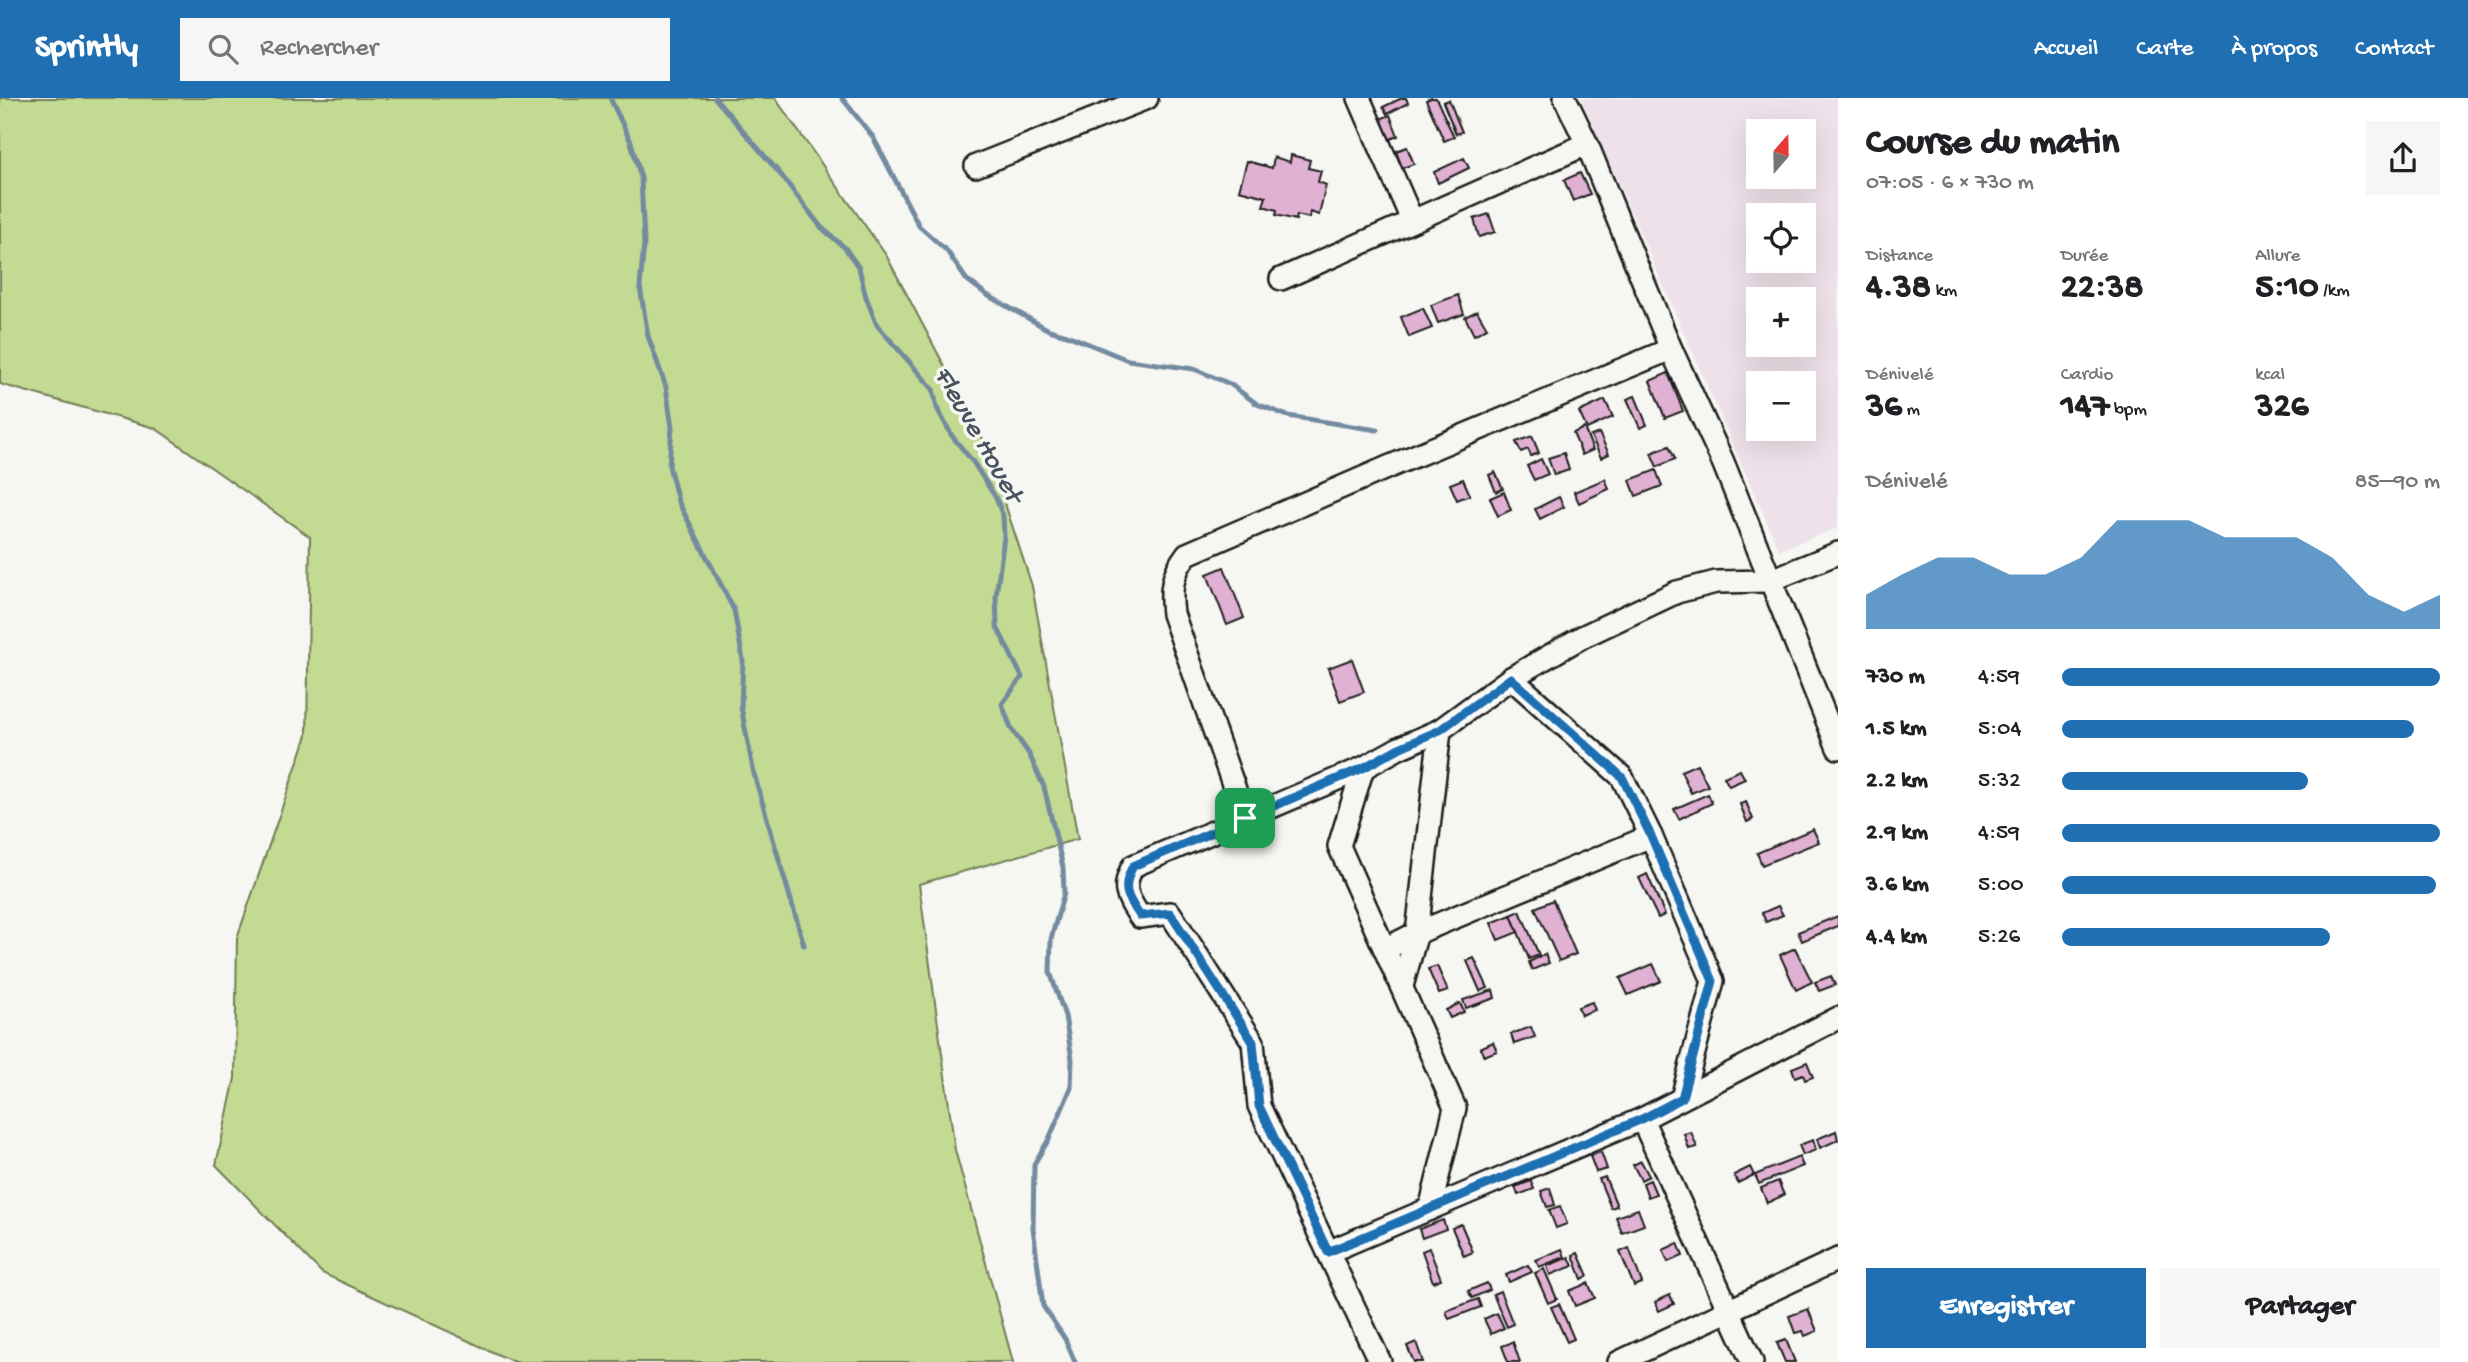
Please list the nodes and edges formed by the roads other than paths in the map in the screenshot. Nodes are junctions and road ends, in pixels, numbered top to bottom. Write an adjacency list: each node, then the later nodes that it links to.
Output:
1 (1147, 98): 5 (street)
2 (1359, 98): 6 (street)
3 (1565, 98): 4 (street)
4 (1587, 144): 6 (street); 8 (street)
5 (976, 166)
6 (1412, 220): 7 (street)
7 (1281, 279)
8 (1671, 349): 10 (street); 15 (street)
9 (1838, 553): 10 (street)
10 (1769, 581): 11 (street); 13 (street)
11 (1511, 678): 12 (street); 16 (street)
12 (1440, 730): 14 (street); 17 (street)
13 (1838, 748)
14 (1363, 768): 15 (street); 18 (street)
15 (1245, 818): 24 (street)
16 (1651, 836): 17 (street); 21 (street)
17 (1418, 933): 18 (street); 19 (street)
18 (1385, 949): 19 (street)
19 (1402, 986): 23 (street)
20 (1838, 1018): 21 (street)
21 (1682, 1098): 22 (street)
22 (1642, 1119): 23 (street); 26 (street)
23 (1430, 1209): 24 (street)
24 (1328, 1252): 27 (street)
25 (1838, 1259): 26 (street)
26 (1730, 1311): 28 (street); 29 (street)
27 (1380, 1362)
28 (1619, 1362)
29 (1752, 1362)

